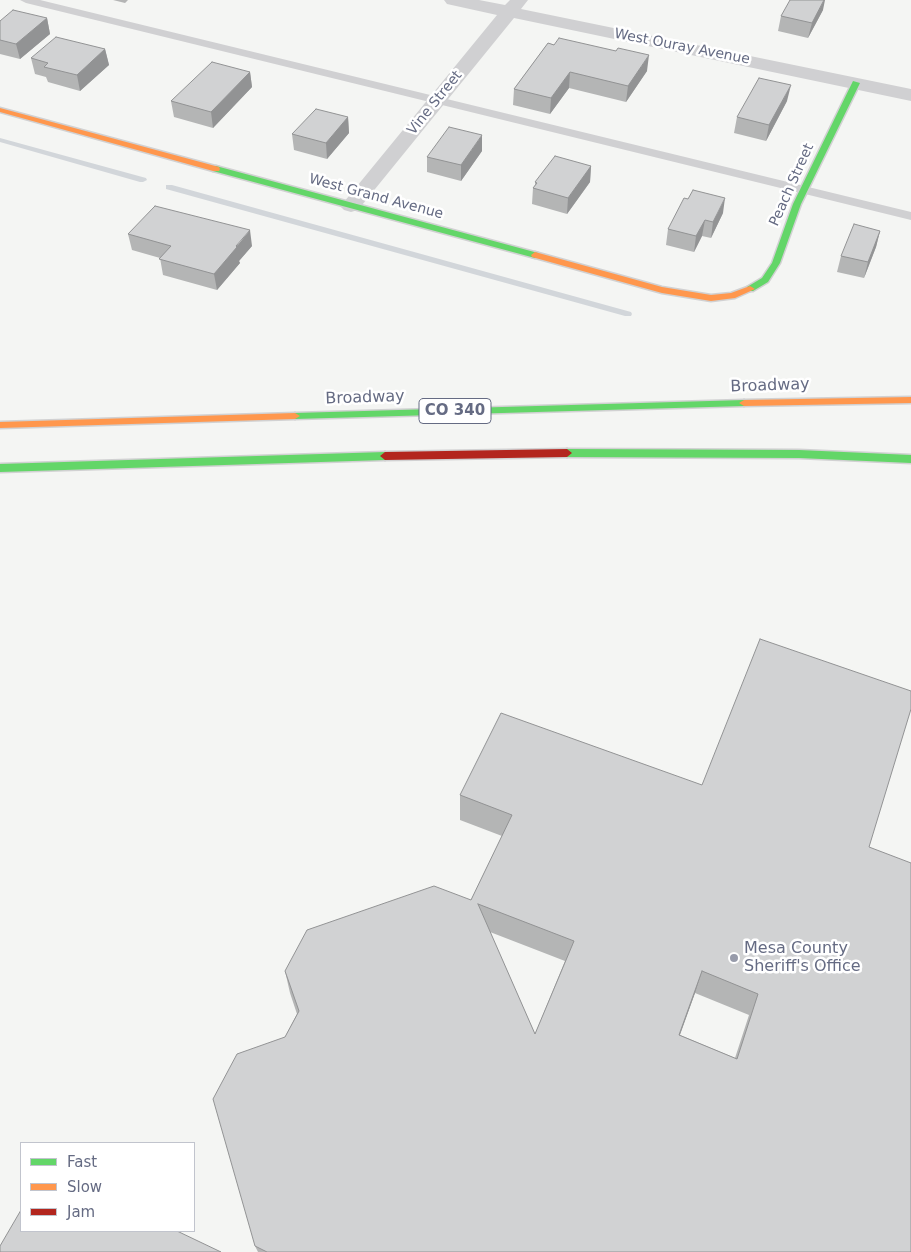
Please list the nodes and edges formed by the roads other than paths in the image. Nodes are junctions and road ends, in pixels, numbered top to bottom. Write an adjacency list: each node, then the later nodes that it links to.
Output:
1 (26, 0): 6 (lane)
2 (452, 0): 3 (street, West Ouray Avenue)
3 (514, 6): 4 (street, West Ouray Avenue); 6 (street, Vine Street)
4 (856, 83): 5 (street, West Ouray Avenue); 8 (main road, Peach Street)
5 (911, 95)
6 (438, 100): 8 (lane); 9 (street, Vine Street)
7 (0, 110): 9 (main road, West Grand Avenue)
8 (804, 189): 10 (lane); 11 (main road, Peach Street)
9 (351, 206): 11 (main road, West Grand Avenue)
10 (911, 216)
11 (746, 291)
12 (911, 400): 13 (main road, Broadway / CO 340)
13 (0, 425)
14 (911, 459): 15 (main road)
15 (0, 468)

